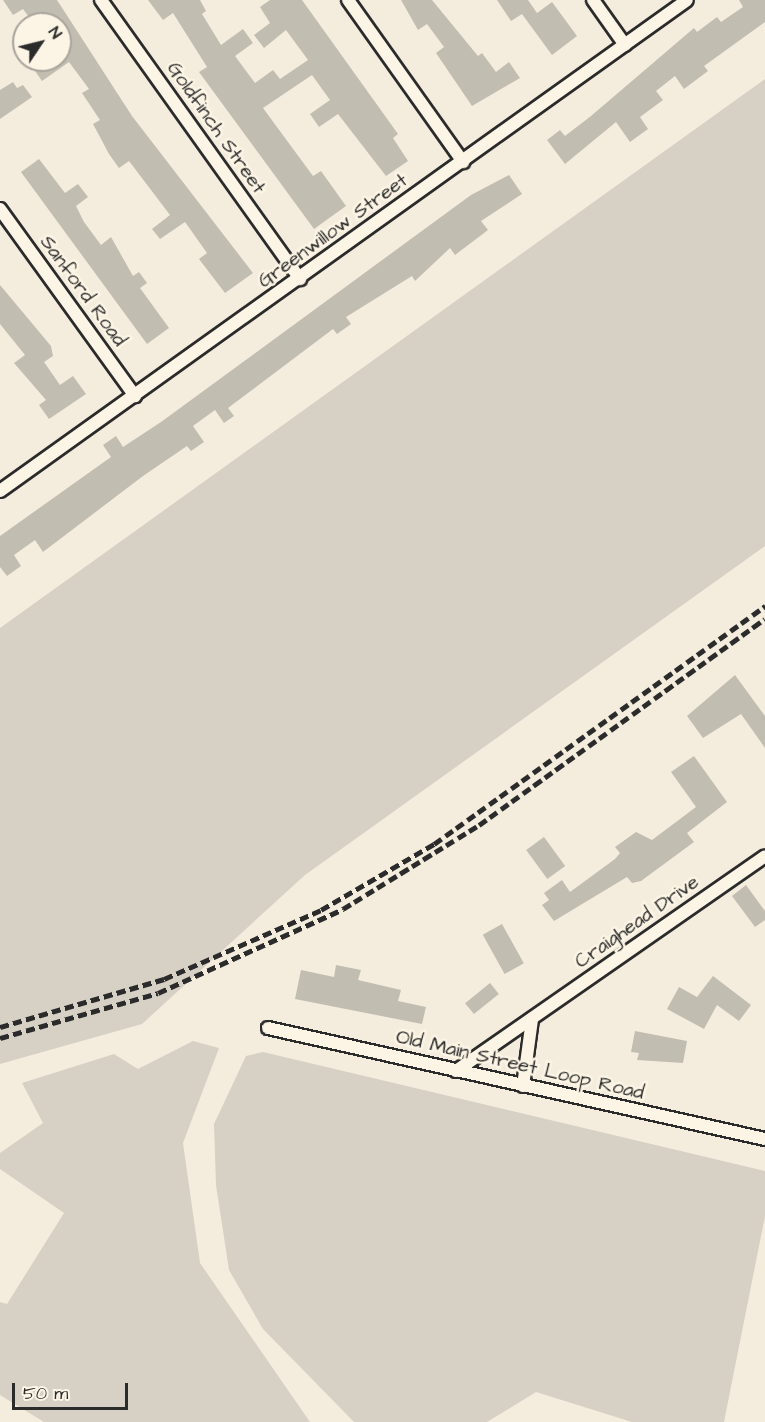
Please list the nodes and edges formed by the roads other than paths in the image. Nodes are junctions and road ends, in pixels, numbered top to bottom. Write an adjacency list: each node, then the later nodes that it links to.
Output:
1 (101, 0): 8 (street, Goldfinch Street)
2 (348, 0): 6 (street)
3 (593, 0): 5 (street)
4 (687, 0): 5 (street, Greenwillow Street)
5 (626, 45): 6 (street, Greenwillow Street)
6 (463, 162): 8 (street, Greenwillow Street)
7 (0, 209): 9 (street, Sanford Road)
8 (300, 279): 9 (street, Greenwillow Street)
9 (135, 396): 10 (street, Greenwillow Street)
10 (0, 491)
11 (765, 856): 12 (street, Craighead Drive)
12 (532, 1019): 14 (street, Craighead Drive); 15 (street)
13 (267, 1028): 14 (street, Old Main Street Loop Road)
14 (456, 1071): 15 (street, Old Main Street Loop Road)
15 (523, 1086): 16 (street, Old Main Street Loop Road)
16 (765, 1139)

